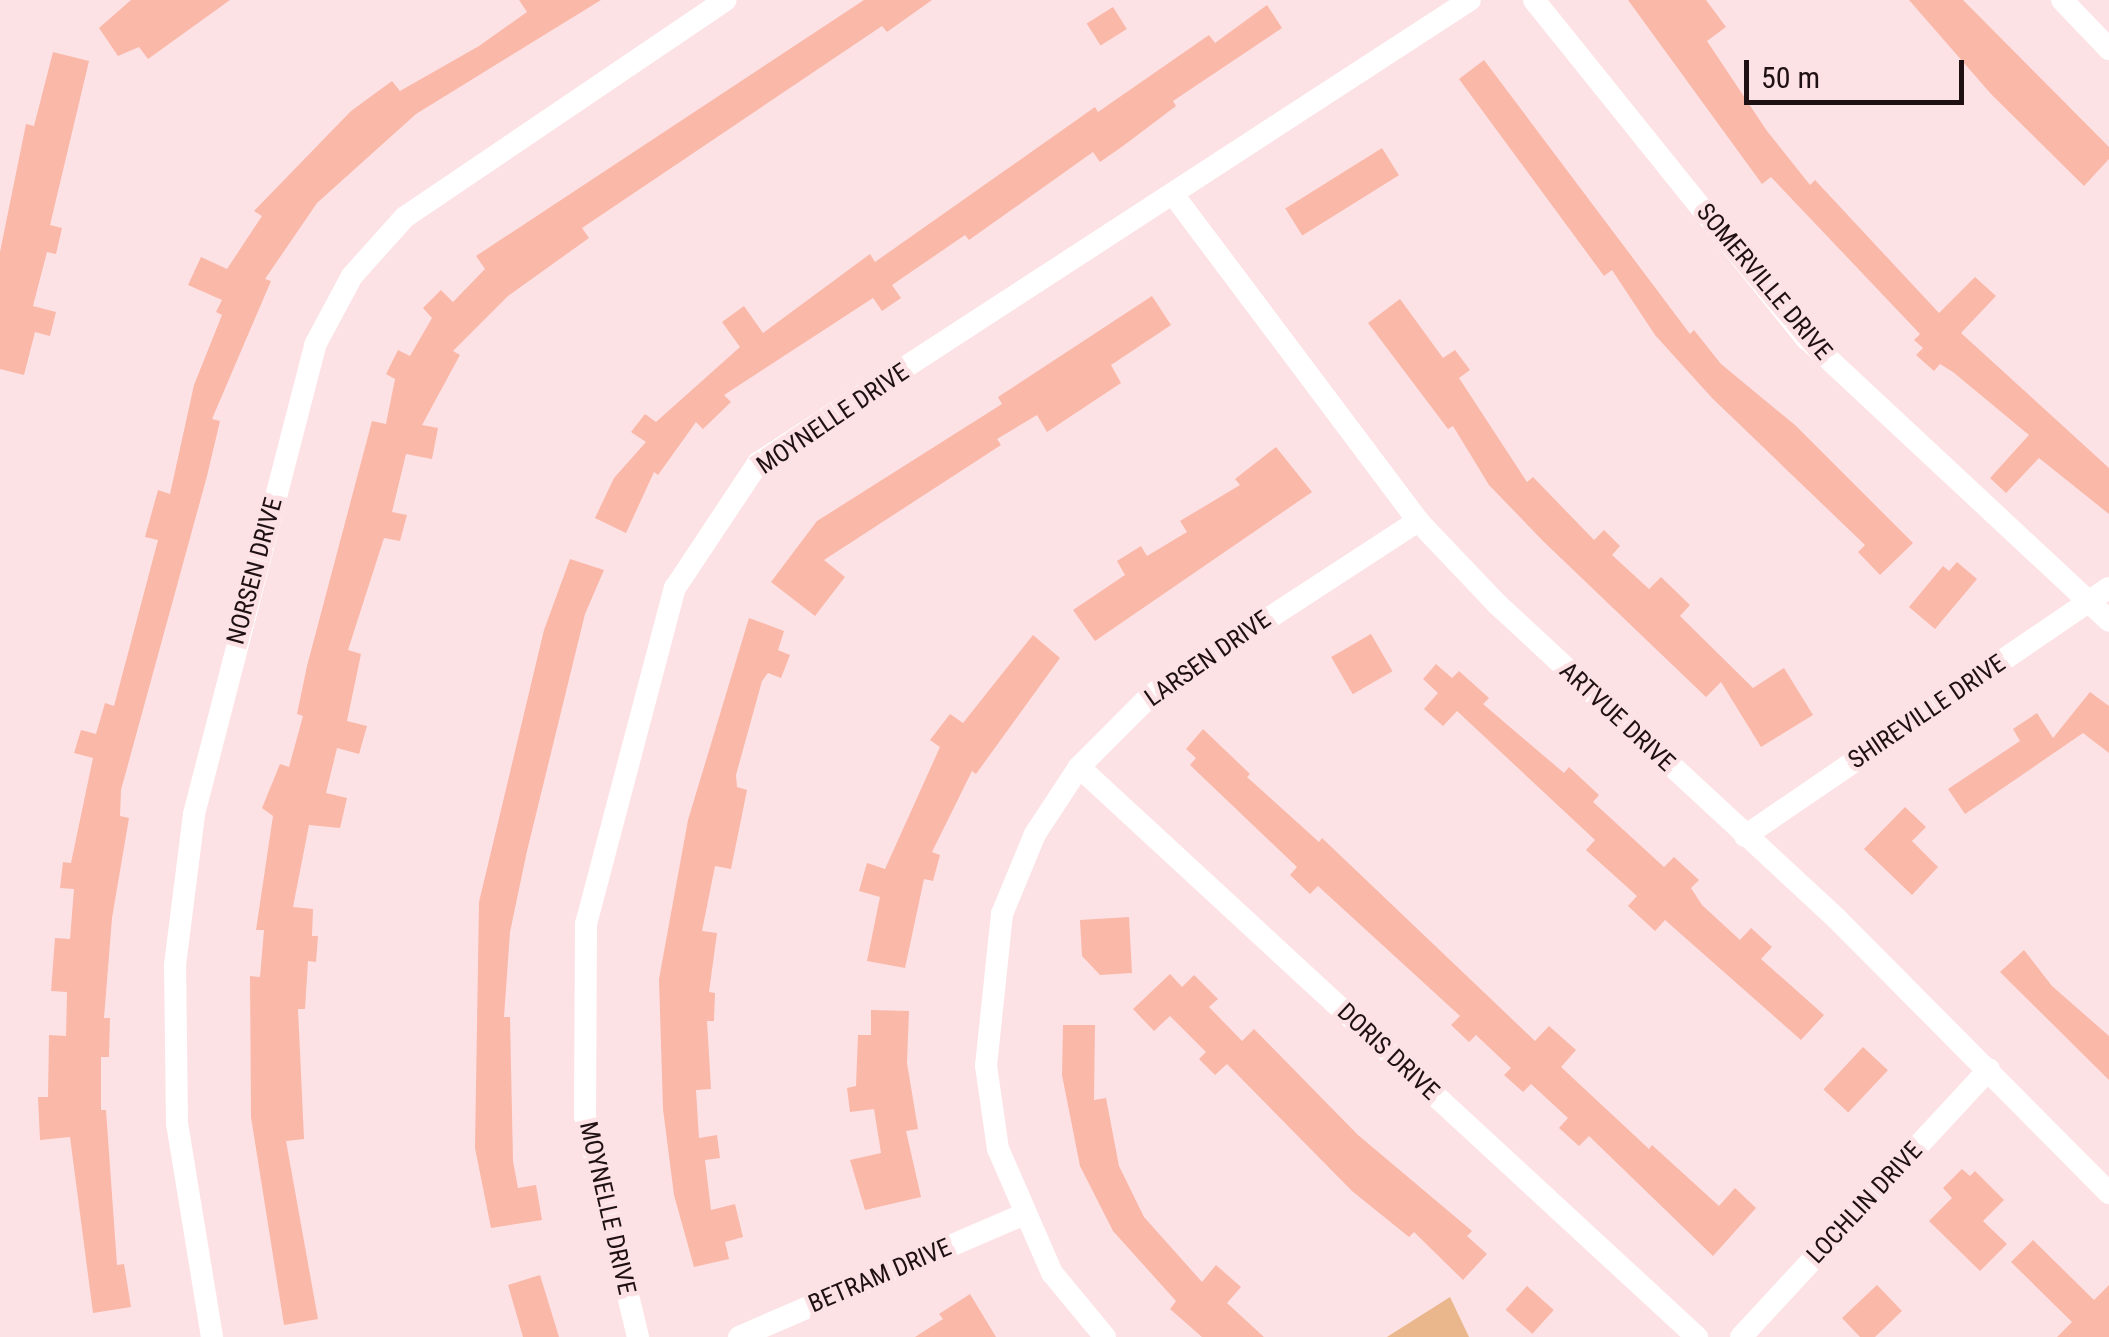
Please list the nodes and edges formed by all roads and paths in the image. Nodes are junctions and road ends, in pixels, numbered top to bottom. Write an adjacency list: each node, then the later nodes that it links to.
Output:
1 (724, 0): 16 (street, NORSEN DRIVE)
2 (1470, 0): 6 (street, MOYNELLE DRIVE)
3 (1534, 0): 9 (street, SOMERVILLE DRIVE)
4 (2062, 0): 5 (street)
5 (2109, 48)
6 (1175, 197): 7 (street, ARTVUE DRIVE); 17 (street, MOYNELLE DRIVE)
7 (1418, 521): 11 (street, LARSEN DRIVE); 12 (street, ARTVUE DRIVE)
8 (2109, 588): 9 (street, SHIREVILLE DRIVE)
9 (2088, 602): 10 (street, SOMERVILLE DRIVE); 12 (street, SHIREVILLE DRIVE)
10 (2109, 621)
11 (1079, 767): 15 (street, LARSEN DRIVE); 20 (street, DORIS DRIVE)
12 (1745, 836): 13 (street, ARTVUE DRIVE)
13 (1989, 1069): 14 (street, ARTVUE DRIVE); 21 (street, LOCHLIN DRIVE)
14 (2109, 1193)
15 (1022, 1215): 18 (street, BETRAM DRIVE); 19 (street, LARSEN DRIVE)
16 (212, 1337)
17 (638, 1337)
18 (739, 1337)
19 (1106, 1337)
20 (1696, 1337)
21 (1741, 1337)

